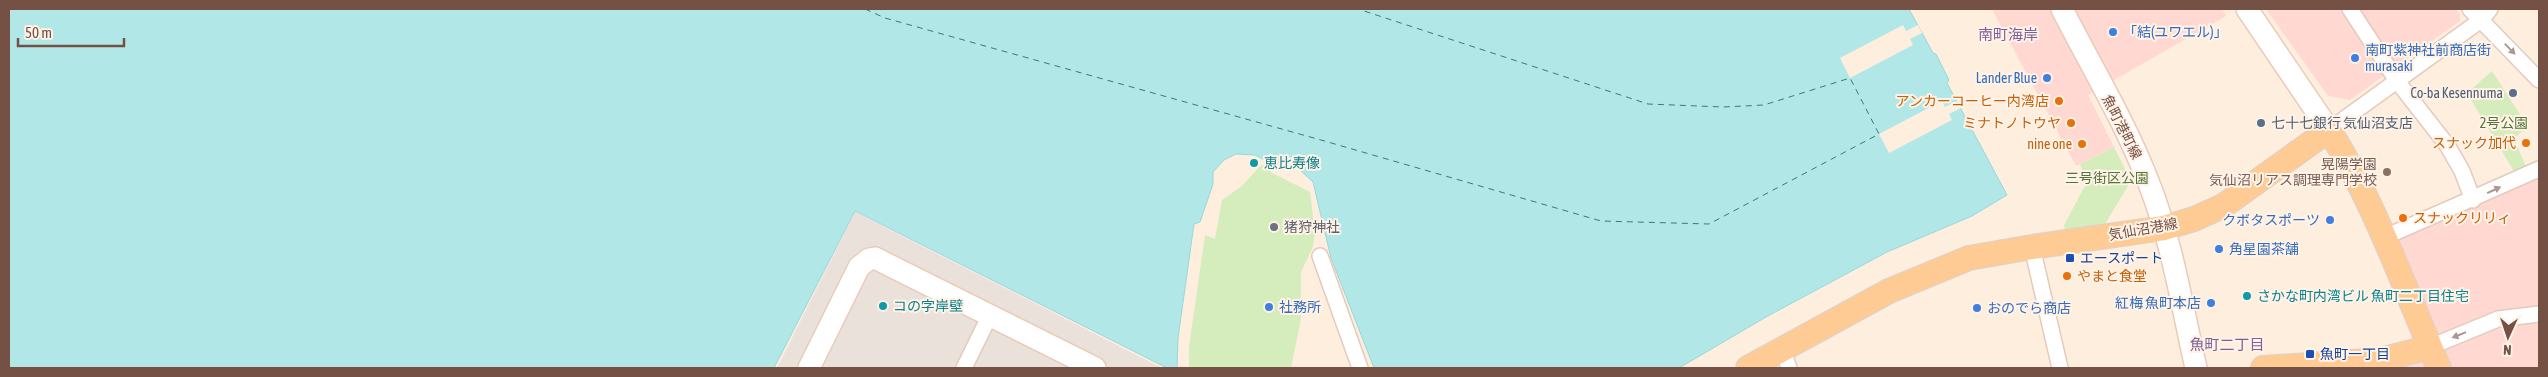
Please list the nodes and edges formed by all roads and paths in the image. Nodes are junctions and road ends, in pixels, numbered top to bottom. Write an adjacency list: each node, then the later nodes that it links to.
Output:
1 (2062, 9): 11 (street, 魚町港町線)
2 (2247, 9): 8 (street)
3 (2350, 9): 6 (street)
4 (2470, 9): 5 (street)
5 (2486, 14): 6 (street); 7 (street, one-way to 7)
6 (2397, 80): 8 (street); 10 (street)
7 (2539, 80)
8 (2330, 130): 11 (main road, 気仙沼港線); 12 (main road)
9 (2539, 168): 10 (street, one-way to 9)
10 (2473, 200): 12 (street)
11 (2164, 228): 13 (main road, 気仙沼港線); 25 (street, 魚町港町線)
12 (2385, 237): 17 (main road)
13 (2032, 247): 18 (main road, 気仙沼港線); 24 (street)
14 (1320, 256): 22 (street)
15 (2539, 314): 17 (street, one-way to 17)
16 (990, 315): 19 (street); 20 (street); 21 (street)
17 (2430, 347): 26 (main road); 27 (main road)
18 (1786, 358): 23 (main road, 気仙沼港線)
19 (809, 368)
20 (964, 368)
21 (1095, 368)
22 (1360, 368)
23 (1748, 368)
24 (2060, 368)
25 (2196, 368)
26 (2263, 368)
27 (2439, 368)

